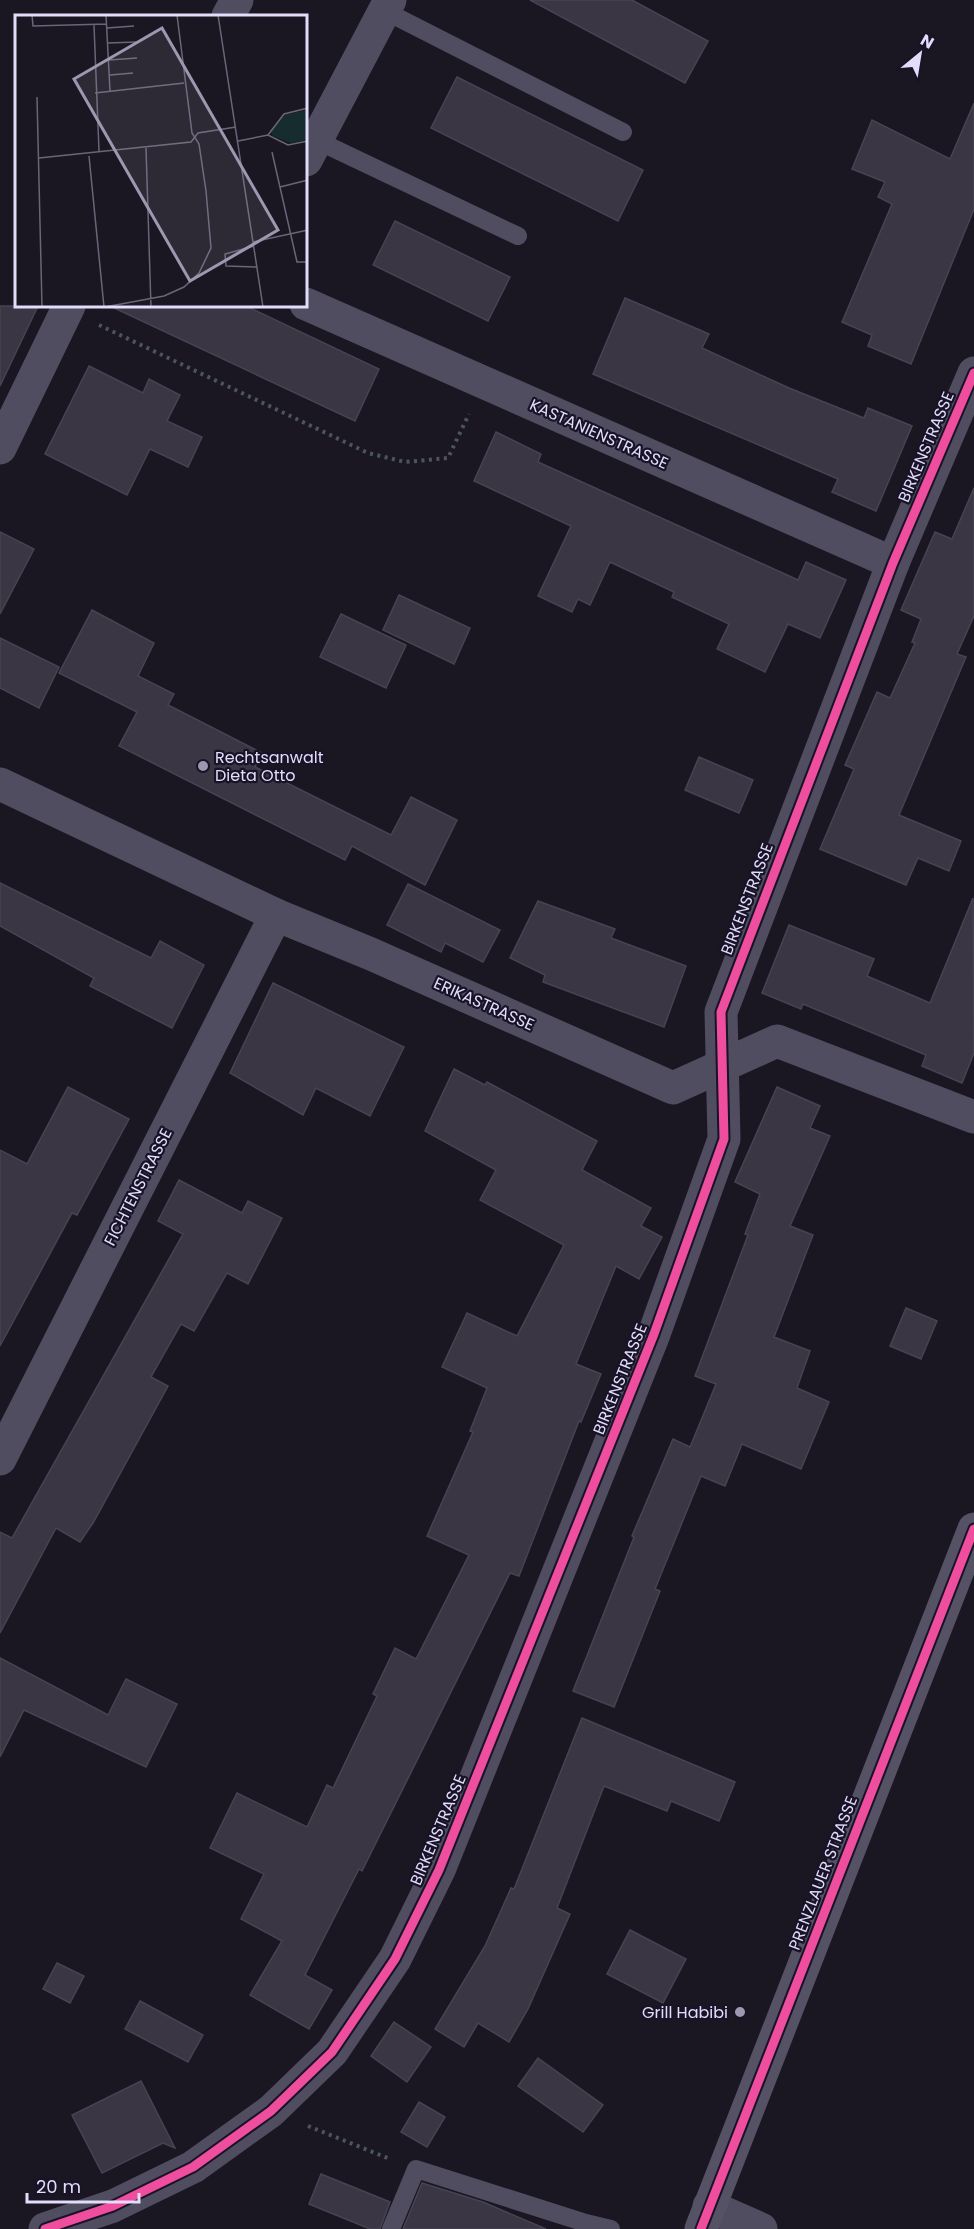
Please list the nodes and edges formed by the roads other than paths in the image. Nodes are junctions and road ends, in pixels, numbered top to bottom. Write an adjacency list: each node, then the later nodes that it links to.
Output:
1 (237, 0): 3 (street)
2 (387, 6): 4 (lane); 5 (street)
3 (229, 15)
4 (623, 132)
5 (311, 150): 6 (lane)
6 (518, 236)
7 (308, 305): 11 (street, KASTANIENSTRASSE)
8 (68, 308): 10 (street)
9 (974, 373): 11 (street, BIRKENSTRASSE)
10 (0, 448)
11 (892, 563): 14 (street, BIRKENSTRASSE)
12 (0, 784): 13 (street, ERIKASTRASSE)
13 (276, 915): 14 (street, ERIKASTRASSE); 16 (street, FICHTENSTRASSE)
14 (722, 1064): 15 (street, ERIKASTRASSE); 20 (street, BIRKENSTRASSE)
15 (974, 1117)
16 (0, 1459)
17 (974, 1529): 18 (main road, PRENZLAUER STRASSE)
18 (705, 2218): 23 (street)
19 (584, 2226): 21 (lane); 22 (lane)
20 (45, 2229)
21 (391, 2229)
22 (611, 2229)
23 (760, 2229)

